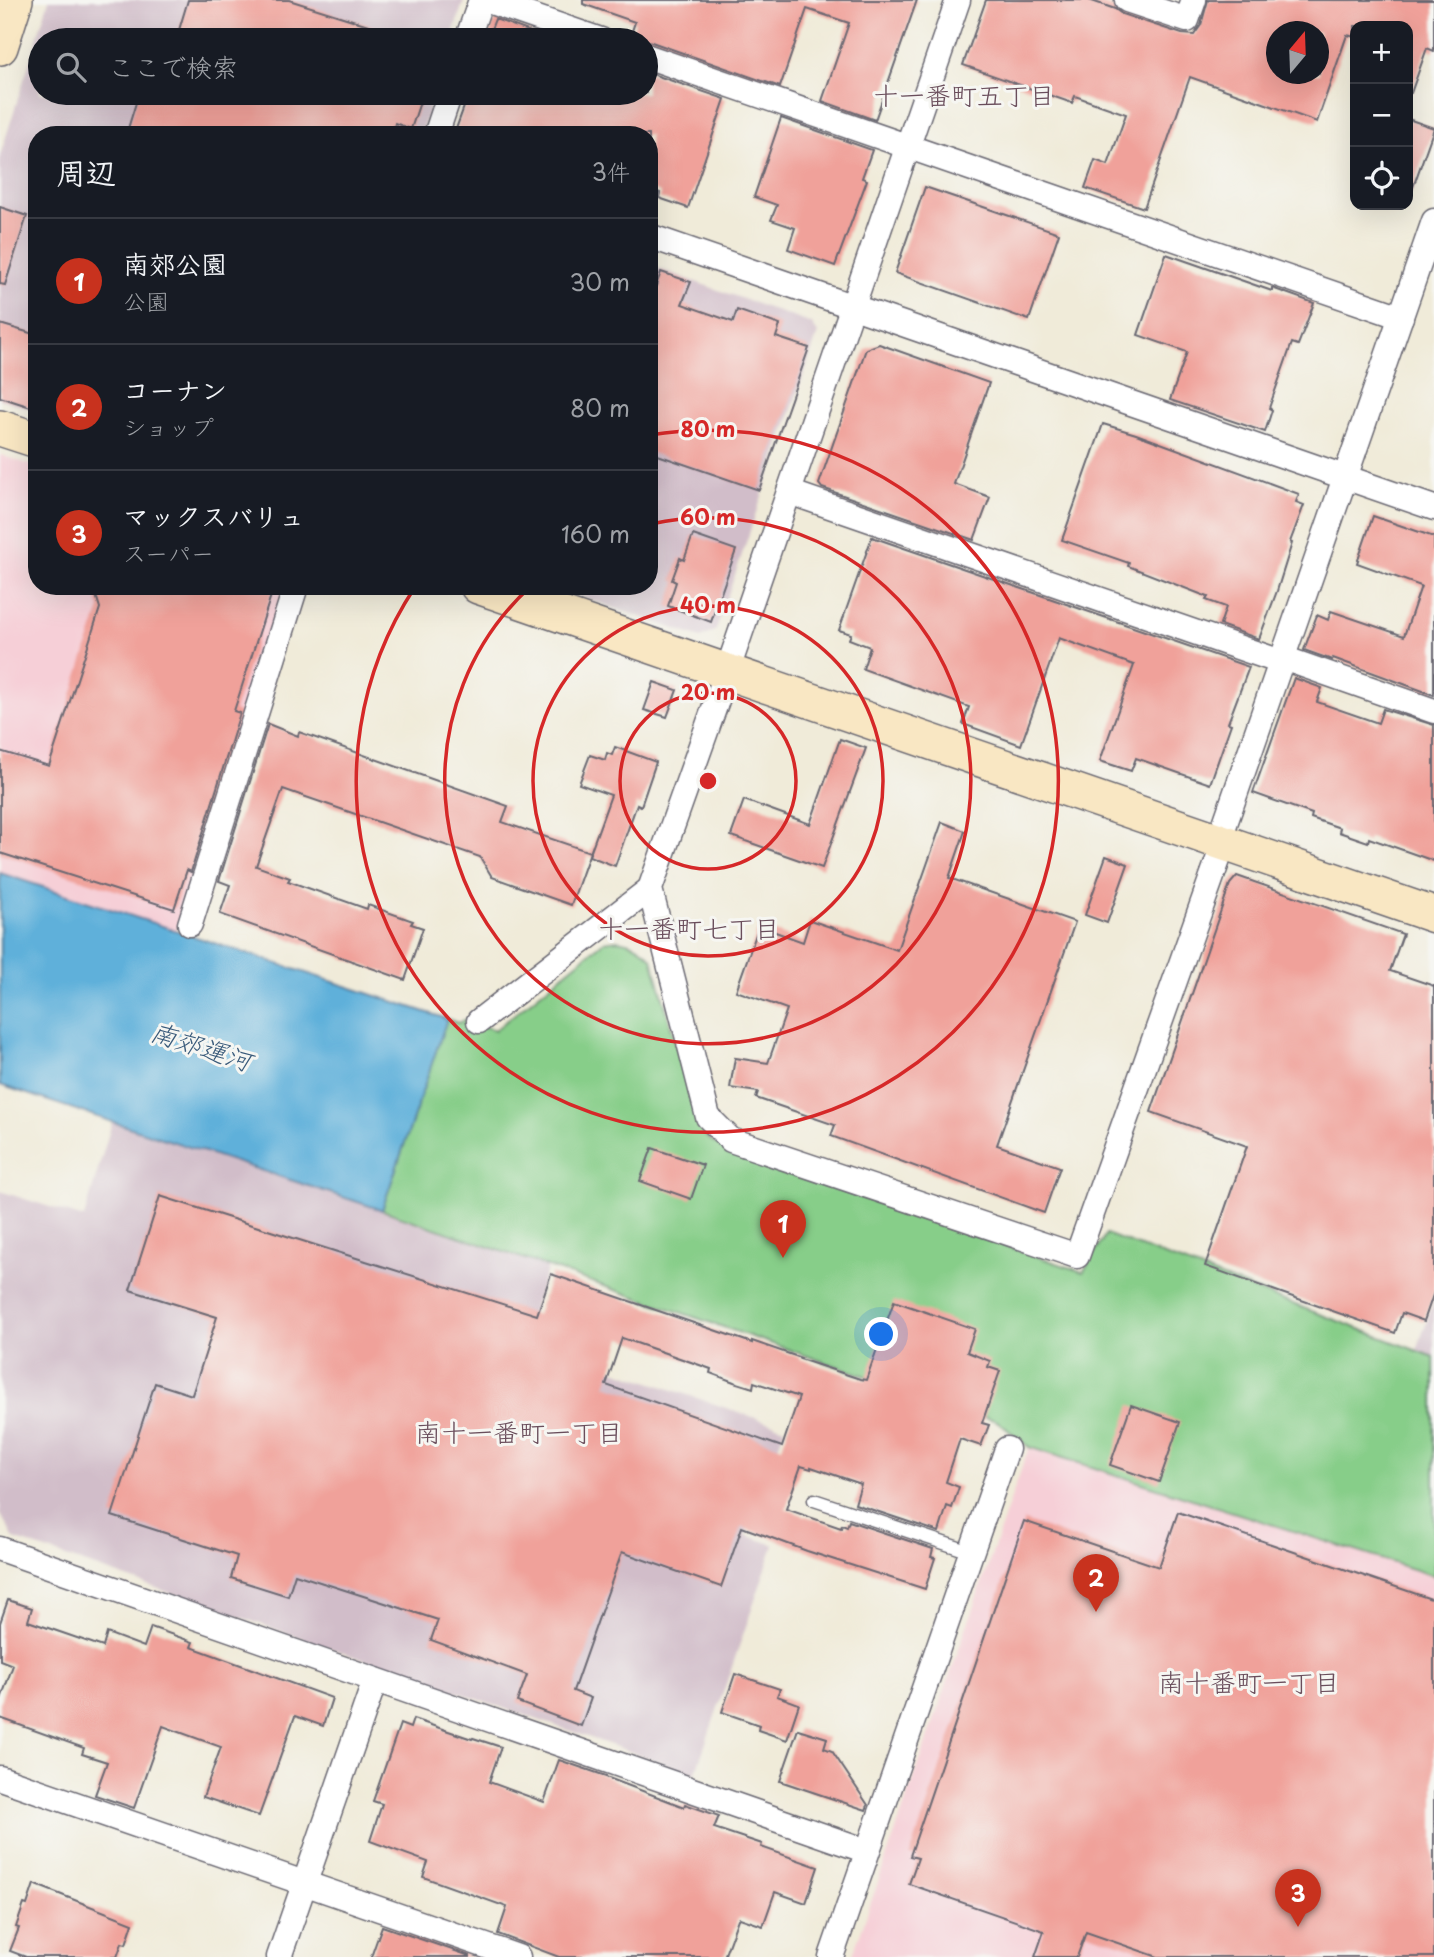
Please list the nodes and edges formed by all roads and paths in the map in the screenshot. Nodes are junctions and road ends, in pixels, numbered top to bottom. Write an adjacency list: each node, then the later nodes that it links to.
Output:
1 (15, 0): 8 (street)
2 (483, 0): 6 (street); 7 (street)
3 (958, 0): 12 (street)
4 (1128, 0): 5 (street)
5 (1194, 0)
6 (472, 28)
7 (566, 28)
8 (0, 47)
9 (658, 60): 12 (street)
10 (446, 105): 11 (street)
11 (439, 126)
12 (908, 146): 15 (street); 16 (street)
13 (1434, 220): 16 (street)
14 (658, 239): 15 (street)
15 (853, 306): 19 (street); 20 (street)
16 (1401, 317): 19 (street)
17 (0, 428): 18 (street)
18 (28, 436)
19 (1345, 477): 21 (street); 24 (street)
20 (789, 492): 24 (street); 25 (street)
21 (1434, 508)
22 (293, 595): 30 (street)
23 (504, 595): 25 (street)
24 (1282, 660): 26 (street); 27 (street)
25 (727, 672): 27 (street); 28 (street)
26 (1434, 711)
27 (1222, 842): 28 (street); 29 (street)
28 (650, 889): 31 (street)
29 (1434, 915)
30 (190, 924)
31 (479, 1021)
32 (1007, 1449): 35 (street)
33 (814, 1500): 35 (lane)
34 (0, 1549): 36 (street)
35 (971, 1552): 38 (street)
36 (375, 1680): 38 (street); 39 (street)
37 (0, 1778): 39 (street)
38 (867, 1851): 42 (street)
39 (304, 1884): 40 (street); 41 (street)
40 (279, 1957)
41 (518, 1957)
42 (831, 1957)

